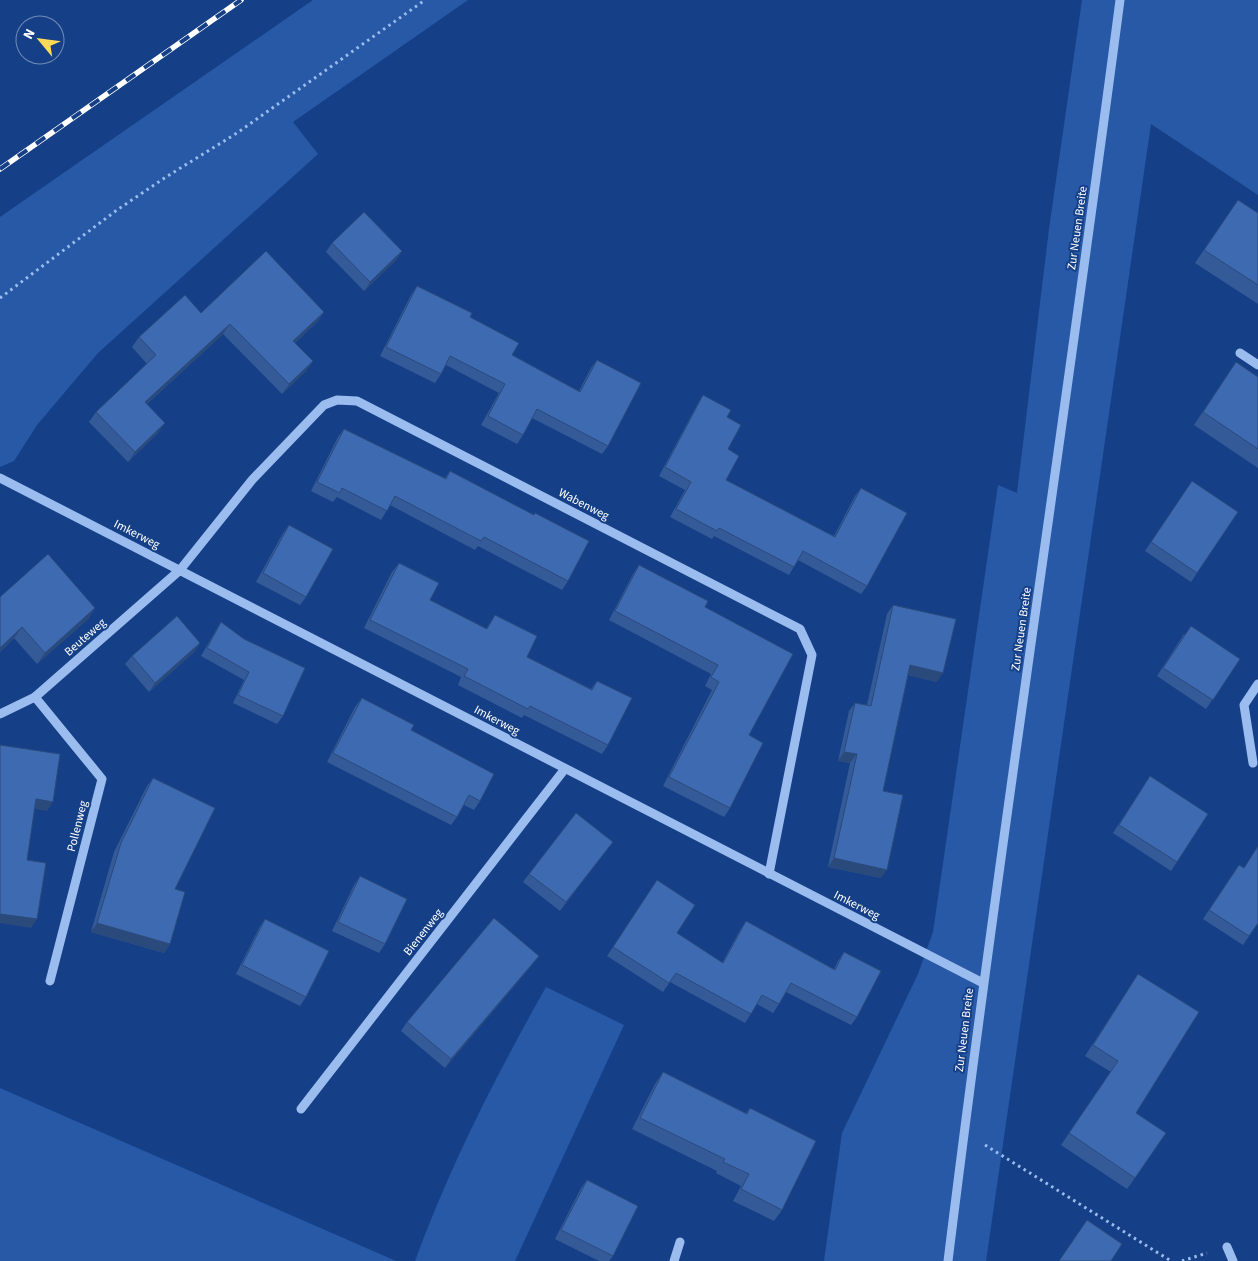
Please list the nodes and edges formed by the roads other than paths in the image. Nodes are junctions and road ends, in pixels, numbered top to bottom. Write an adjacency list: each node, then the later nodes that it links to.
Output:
1 (1120, 0): 13 (street, Zur Neuen Breite)
2 (1240, 353): 3 (street)
3 (1258, 365)
4 (0, 478): 5 (street, Imkerweg)
5 (180, 570): 7 (street, Beuteweg); 10 (street, Imkerweg); 11 (street, Wabenweg)
6 (1258, 684): 9 (street)
7 (35, 697): 8 (street, Beuteweg); 12 (street, Pollenweg)
8 (0, 714)
9 (1253, 763)
10 (564, 770): 11 (street, Imkerweg); 14 (street, Bienenweg)
11 (769, 874): 13 (street, Imkerweg)
12 (50, 981)
13 (982, 983): 18 (street, Zur Neuen Breite)
14 (302, 1109)
15 (680, 1242): 17 (street)
16 (1227, 1247): 19 (street)
17 (674, 1261)
18 (948, 1261)
19 (1233, 1261)

